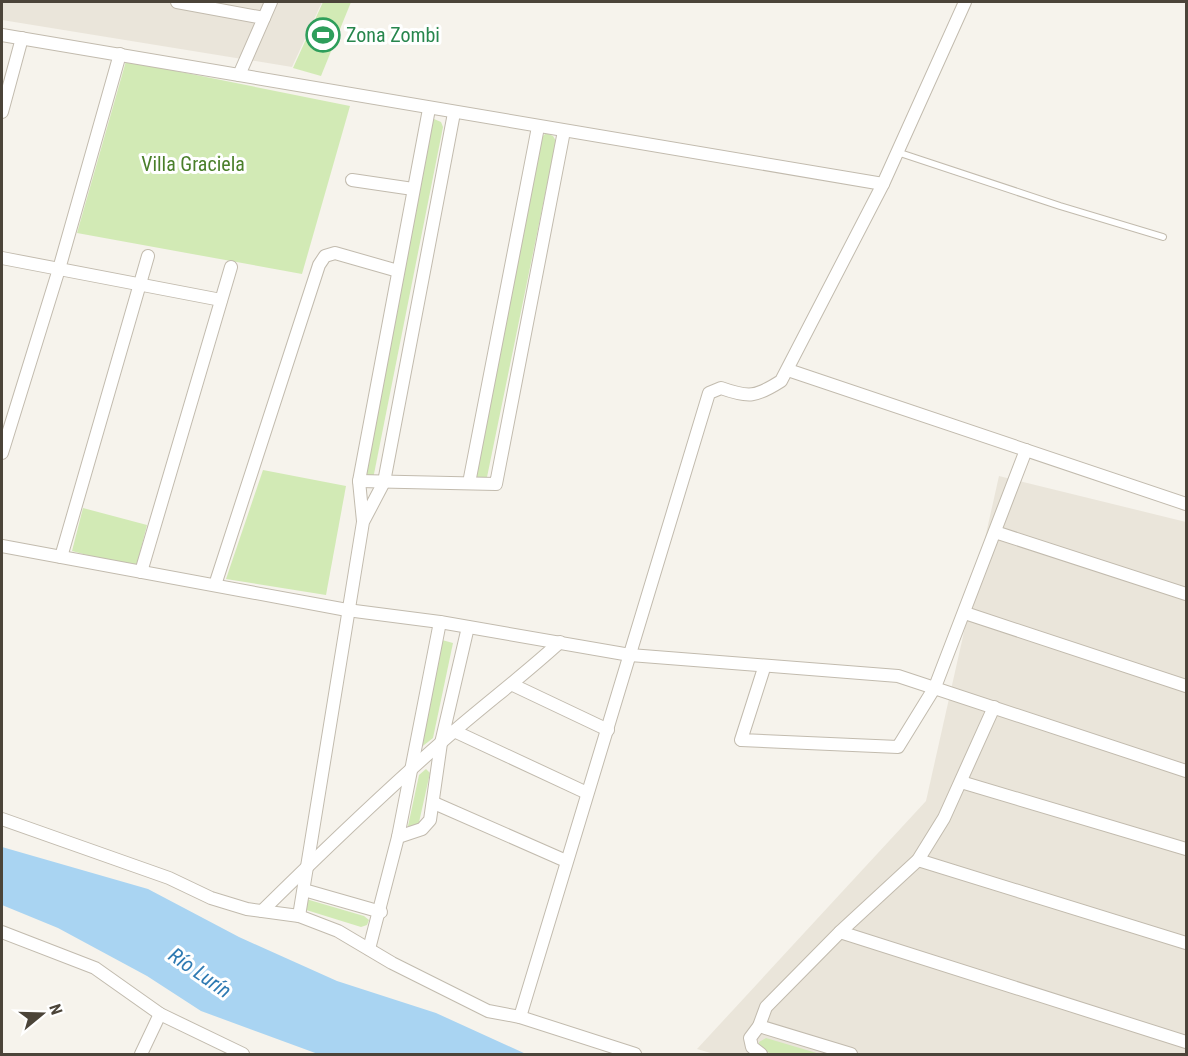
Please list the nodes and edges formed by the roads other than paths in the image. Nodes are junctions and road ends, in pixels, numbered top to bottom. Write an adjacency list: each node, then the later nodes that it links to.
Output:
1 (177, 2): 4 (street)
2 (271, 2): 4 (street)
3 (965, 2): 14 (street)
4 (264, 18): 8 (street)
5 (2, 35): 6 (street)
6 (22, 38): 7 (street); 10 (street)
7 (120, 54): 8 (street); 22 (street)
8 (239, 75): 9 (street)
9 (429, 109): 11 (street); 17 (street)
10 (2, 112)
11 (453, 113): 12 (street); 30 (street)
12 (538, 127): 13 (street); 31 (street)
13 (564, 131): 16 (street); 31 (street)
14 (897, 152): 16 (street); 18 (lane)
15 (352, 180): 17 (street)
16 (883, 184): 26 (street)
17 (413, 189): 23 (street)
18 (1163, 237)
19 (148, 256): 24 (street)
20 (2, 258): 22 (street)
21 (231, 267): 25 (street)
22 (59, 268): 24 (street); 28 (street)
23 (398, 270): 29 (street); 38 (street)
24 (140, 285): 25 (street); 36 (street)
25 (221, 300): 37 (street)
26 (788, 370): 27 (street); 45 (street)
27 (1026, 450): 32 (street); 34 (street)
28 (2, 453)
29 (358, 481): 30 (street); 33 (street)
30 (384, 482): 31 (street); 33 (street)
31 (469, 483)
32 (1186, 504)
33 (363, 522): 40 (street)
34 (995, 532): 39 (street); 41 (street)
35 (2, 546): 36 (street)
36 (61, 557): 37 (street)
37 (141, 572): 38 (street)
38 (215, 585): 40 (street)
39 (1186, 594)
40 (347, 610): 42 (street); 64 (street)
41 (965, 613): 48 (street); 49 (street)
42 (440, 622): 43 (street); 54 (street)
43 (468, 627): 44 (street); 53 (street)
44 (561, 642): 45 (street); 47 (street)
45 (630, 655): 46 (street); 51 (street)
46 (764, 668): 49 (street); 49 (street)
47 (513, 685): 51 (street); 52 (street)
48 (1186, 686)
49 (935, 687): 50 (street)
50 (994, 706): 55 (street); 56 (street)
51 (608, 730): 57 (street)
52 (454, 731): 53 (street); 57 (street)
53 (441, 743): 54 (street); 58 (street)
54 (412, 770): 60 (street); 64 (street)
55 (1186, 771)
56 (961, 782): 61 (street); 62 (street)
57 (587, 793): 63 (street)
58 (434, 803): 60 (street); 63 (street)
59 (2, 819): 66 (street)
60 (398, 837): 67 (street)
61 (1186, 849)
62 (918, 860): 70 (street); 71 (street)
63 (566, 861): 74 (street)
64 (309, 865): 65 (street); 66 (street)
65 (304, 890): 67 (street); 68 (street)
66 (262, 911): 68 (street)
67 (381, 912): 72 (street)
68 (299, 916): 72 (street)
69 (2, 932): 73 (street)
70 (840, 932): 75 (street); 76 (street)
71 (1186, 943)
72 (369, 949): 74 (street)
73 (160, 1014): 77 (street); 78 (street)
74 (520, 1017): 79 (street)
75 (759, 1026): 80 (street); 81 (street)
76 (1186, 1042)
77 (141, 1054)
78 (243, 1054)
79 (635, 1054)
80 (761, 1054)
81 (851, 1054)

